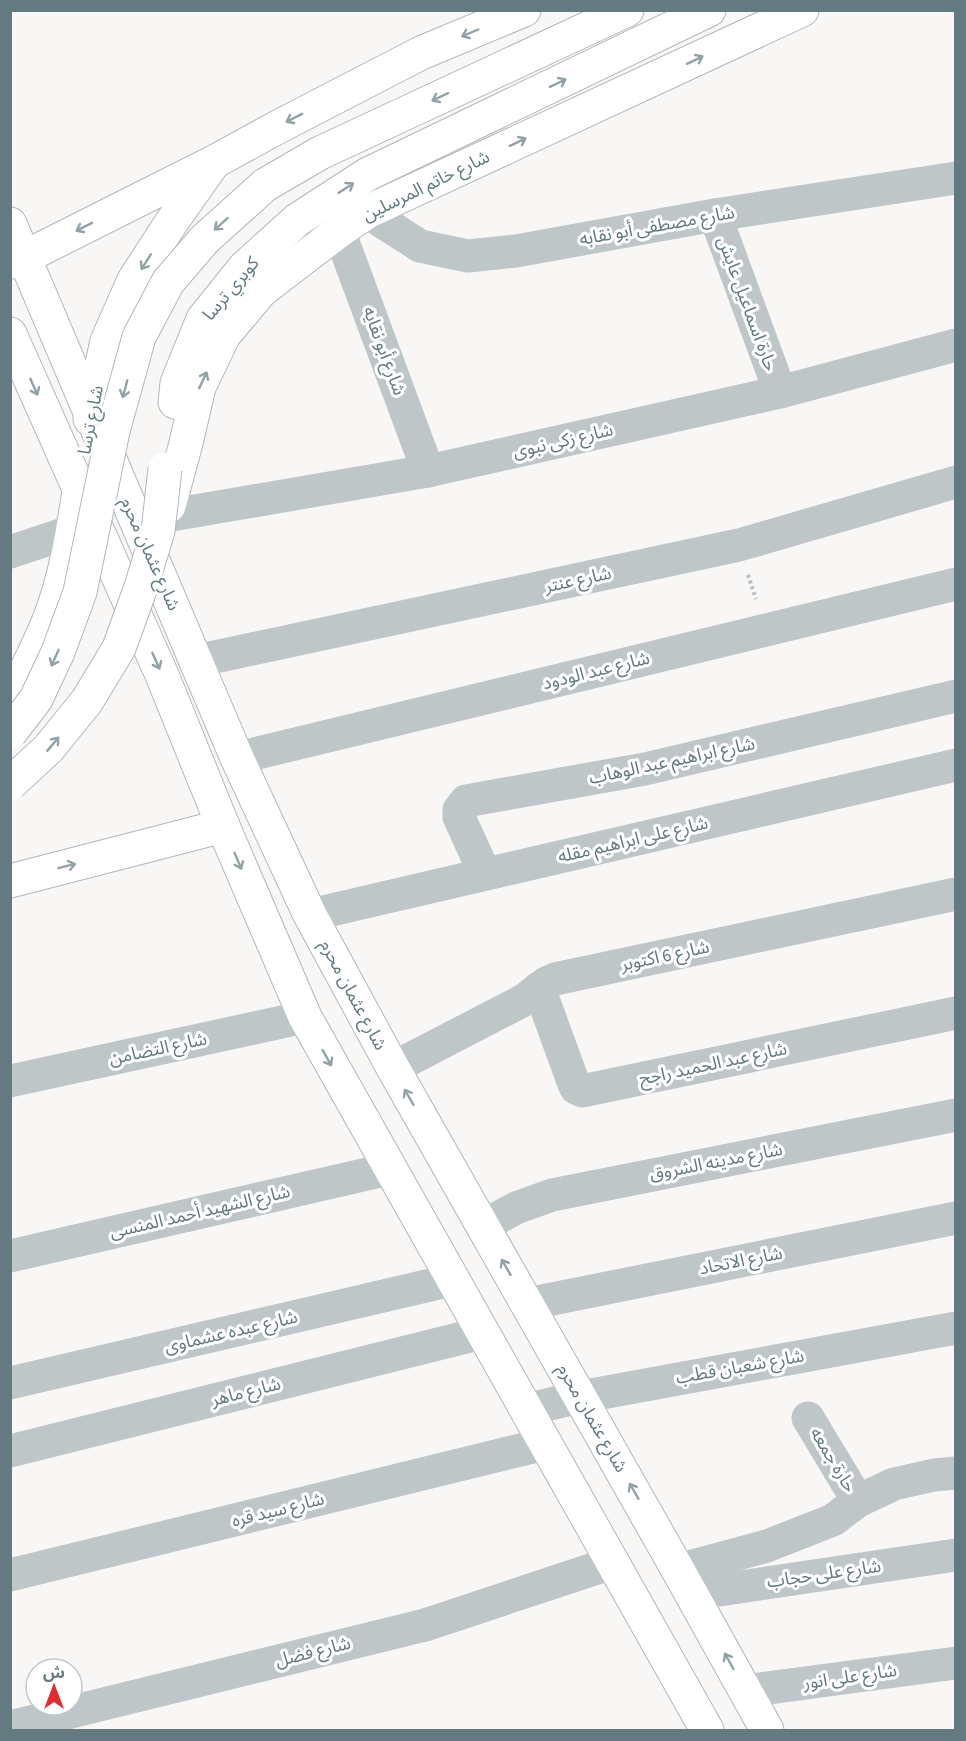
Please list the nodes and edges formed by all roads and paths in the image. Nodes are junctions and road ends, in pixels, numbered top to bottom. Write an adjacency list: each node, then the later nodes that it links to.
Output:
1 (524, 10): 5 (main road, one-way to 5)
2 (627, 10): 29 (main road, one-way to 29, bridge)
3 (709, 10): 32 (main road, كوبري ترسا, one-way to 3, bridge)
4 (802, 10): 7 (main road, شارع خاتم المرسلين, one-way to 4)
5 (214, 162): 11 (main road, one-way to 11); 15 (main road, شارع ترسا, one-way to 15)
6 (956, 178): 8 (street, شارع مصطفى أبو نقابه)
7 (368, 212): 8 (street, شارع مصطفى أبو نقابه); 10 (main road, شارع خاتم المرسلين)
8 (715, 215): 14 (street, حارة اسماعيل عايش)
9 (10, 224): 11 (main road, شارع عثمان محرم)
10 (339, 231): 16 (street, شارع أبو نقايه); 19 (main road, شارع خاتم المرسلين, one-way to 10)
11 (18, 260): 15 (main road, شارع عثمان محرم)
12 (10, 334): 18 (main road, شارع عثمان محرم, one-way to 18)
13 (956, 345): 14 (street, شارع زكى نبوى)
14 (780, 392): 16 (street, شارع زكى نبوى)
15 (91, 415): 18 (main road, شارع ترسا); 23 (main road, شارع عثمان محرم)
16 (428, 471): 19 (street, شارع زكى نبوى)
17 (956, 482): 21 (street, شارع عنتر)
18 (79, 487): 20 (main road, شارع ترسا); 33 (main road, شارع عثمان محرم, one-way to 33)
19 (166, 516): 23 (main road, شارع خاتم المرسلين)
20 (73, 531): 22 (street); 28 (main road, شارع ترسا)
21 (739, 545): 25 (path); 26 (street, شارع عنتر)
22 (10, 552)
23 (153, 557): 26 (main road, شارع عثمان محرم)
24 (956, 584): 25 (street, شارع عبد الودود)
25 (766, 630): 30 (street, شارع عبد الودود)
26 (196, 661): 30 (main road, شارع عثمان محرم)
27 (956, 696): 34 (street, شارع ابراهيم عبد الوهاب)
28 (10, 697)
29 (10, 733)
30 (237, 758): 37 (main road, شارع عثمان محرم)
31 (956, 765): 34 (street, شارع على ابراهيم مقله)
32 (10, 784)
33 (223, 826): 35 (main road, one-way to 33); 40 (main road, شارع عثمان محرم, one-way to 40)
34 (485, 874): 37 (street, شارع على ابراهيم مقله)
35 (10, 881)
36 (956, 894): 38 (street, شارع 6 اكتوبر)
37 (310, 915): 41 (main road, شارع عثمان محرم)
38 (539, 988): 39 (street, شارع عبد الحميد راجح); 41 (street, شارع 6 اكتوبر)
39 (956, 1013)
40 (305, 1017): 42 (street, شارع التضامن); 44 (main road, شارع عثمان محرم, one-way to 44)
41 (393, 1068): 46 (main road, شارع عثمان محرم, one-way to 41)
42 (10, 1081)
43 (956, 1115): 46 (street, شارع مدينه الشروق)
44 (389, 1169): 47 (street, شارع الشهيد أحمد المنسى); 48 (main road, شارع عثمان محرم)
45 (956, 1218): 49 (street, شارع الاتحاد)
46 (483, 1226): 49 (main road, شارع عثمان محرم, one-way to 46)
47 (10, 1256)
48 (452, 1280): 51 (main road, شارع عثمان محرم); 52 (street, شارع عبده عشماوى)
49 (527, 1304): 53 (main road, شارع عثمان محرم)
50 (956, 1328): 53 (street, شارع شعبان قطب)
51 (482, 1334): 54 (main road, شارع عثمان محرم); 57 (street, شارع ماهر)
52 (10, 1383)
53 (580, 1397): 54 (street, شارع شعبان قطب); 63 (main road, شارع عثمان محرم, one-way to 53)
54 (525, 1410): 56 (main road, شارع عثمان محرم)
55 (808, 1418): 59 (street, حارة جمعه)
56 (545, 1444): 61 (main road, شارع عثمان محرم); 62 (street, شارع سيد قره)
57 (10, 1451)
58 (956, 1473): 59 (street)
59 (858, 1501): 63 (street)
60 (956, 1555): 63 (street, شارع على حجاب)
61 (612, 1563): 66 (street, شارع فضل); 67 (main road, شارع عثمان محرم)
62 (10, 1575)
63 (685, 1582): 65 (main road, شارع عثمان محرم, one-way to 63)
64 (956, 1663): 65 (street, شارع على انور)
65 (745, 1691): 68 (main road, شارع عثمان محرم)
66 (10, 1727)
67 (707, 1731)
68 (767, 1731)

